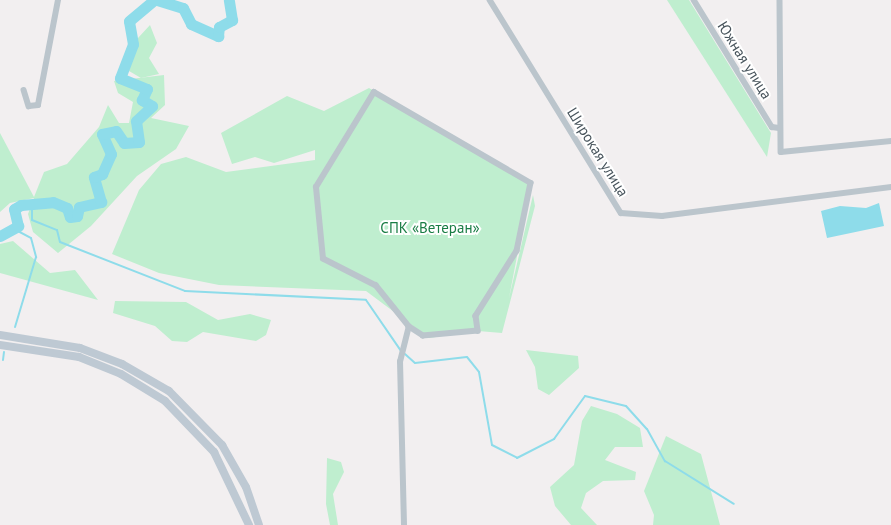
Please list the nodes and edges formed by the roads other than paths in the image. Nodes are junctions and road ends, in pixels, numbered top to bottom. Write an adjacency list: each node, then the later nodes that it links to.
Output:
1 (58, 0): 5 (street)
2 (490, 0): 8 (street, Широкая улица)
3 (694, 0): 6 (street, Южная улица)
4 (780, 0): 6 (street)
5 (24, 90)
6 (779, 128): 7 (street)
7 (891, 141)
8 (891, 187)
9 (409, 327): 9 (street); 14 (street)
10 (0, 335): 13 (main road)
11 (0, 345): 12 (main road)
12 (249, 525)
13 (258, 525)
14 (404, 525)

